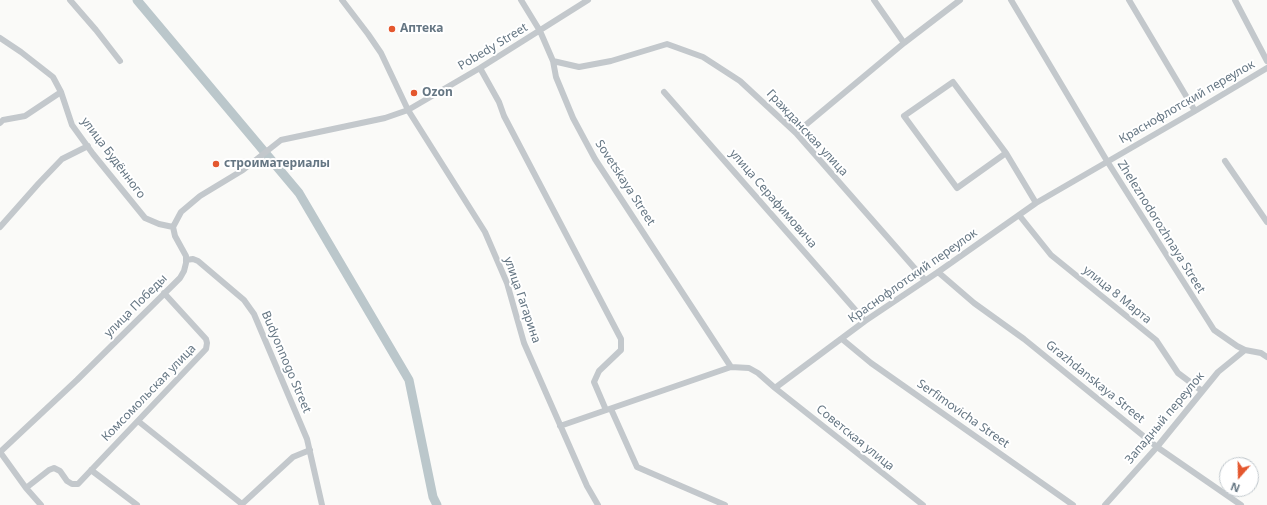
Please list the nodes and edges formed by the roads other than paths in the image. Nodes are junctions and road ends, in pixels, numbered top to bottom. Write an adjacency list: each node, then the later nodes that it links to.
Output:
1 (70, 0): 15 (street)
2 (342, 0): 20 (street, улица Гагарина)
3 (521, 0): 10 (street, Sovetskaya Street)
4 (588, 0): 10 (street, Pobedy Street)
5 (874, 0): 12 (street)
6 (960, 0): 12 (street)
7 (1011, 0): 26 (street, Zheleznodorozhnaya Street)
8 (1129, 0): 21 (street)
9 (1235, 0): 14 (street)
10 (540, 31): 13 (street, Sovetskaya Street); 16 (street, Pobedy Street)
11 (0, 38): 18 (street, улица Будённого)
12 (904, 43): 23 (street)
13 (553, 61): 23 (street, Гражданская улица); 42 (street, Sovetskaya Street)
14 (1267, 61)
15 (120, 62)
16 (480, 68): 20 (street, Pobedy Street); 45 (street)
17 (1267, 68): 21 (street, Краснофлотский переулок)
18 (61, 92): 22 (street); 24 (street, улица Будённого)
19 (664, 92): 37 (street, улица Серафимовича)
20 (408, 110): 32 (street); 47 (street, улица Гагарина)
21 (1195, 111): 26 (street, Краснофлотский переулок)
22 (1, 120)
23 (796, 133): 35 (street, Гражданская улица)
24 (88, 146): 31 (street); 32 (street, улица Будённого)
25 (1006, 153): 25 (street); 28 (street)
26 (1107, 161): 28 (street, Краснофлотский переулок); 40 (street, Zheleznodorozhnaya Street)
27 (1225, 161): 30 (street)
28 (1036, 203): 29 (street, Краснофлотский переулок)
29 (1019, 216): 34 (street, Краснофлотский переулок); 44 (street, улица 8 Марта)
30 (1267, 222)
31 (0, 227)
32 (173, 227): 33 (street)
33 (186, 260): 36 (street, улица Победы); 49 (street, Budyonnogo Street)
34 (938, 272): 35 (street, Краснофлотский переулок); 48 (street, Grazhdanskaya Street)
35 (925, 280): 37 (street, Краснофлотский переулок)
36 (164, 293): 46 (street, Комсомольская улица); 50 (street, улица Победы)
37 (865, 321): 38 (street, Краснофлотский переулок)
38 (842, 339): 43 (street, Краснофлотский переулок); 60 (street, Serfimovicha Street)
39 (1267, 349): 41 (street)
40 (1245, 350): 41 (street, Zheleznodorozhnaya Street); 44 (street, Западный переулок)
41 (1264, 355)
42 (731, 367): 43 (street); 45 (street)
43 (774, 388): 59 (street, Советская улица)
44 (1202, 391): 48 (street, Западный переулок)
45 (609, 409): 47 (street); 58 (street)
46 (138, 421): 51 (street, Комсомольская улица); 55 (street)
47 (560, 426): 57 (street, улица Гагарина)
48 (1157, 447): 61 (street, Западный переулок); 62 (street, Grazhdanskaya Street)
49 (310, 450): 55 (street); 56 (street, Budyonnogo Street)
50 (0, 452): 52 (street)
51 (91, 470): 52 (street, Комсомольская улица); 54 (street)
52 (26, 488): 53 (street)
53 (40, 505)
54 (137, 505)
55 (242, 505)
56 (322, 505)
57 (598, 505)
58 (725, 505)
59 (923, 505)
60 (1073, 505)
61 (1106, 505)
62 (1242, 505)

